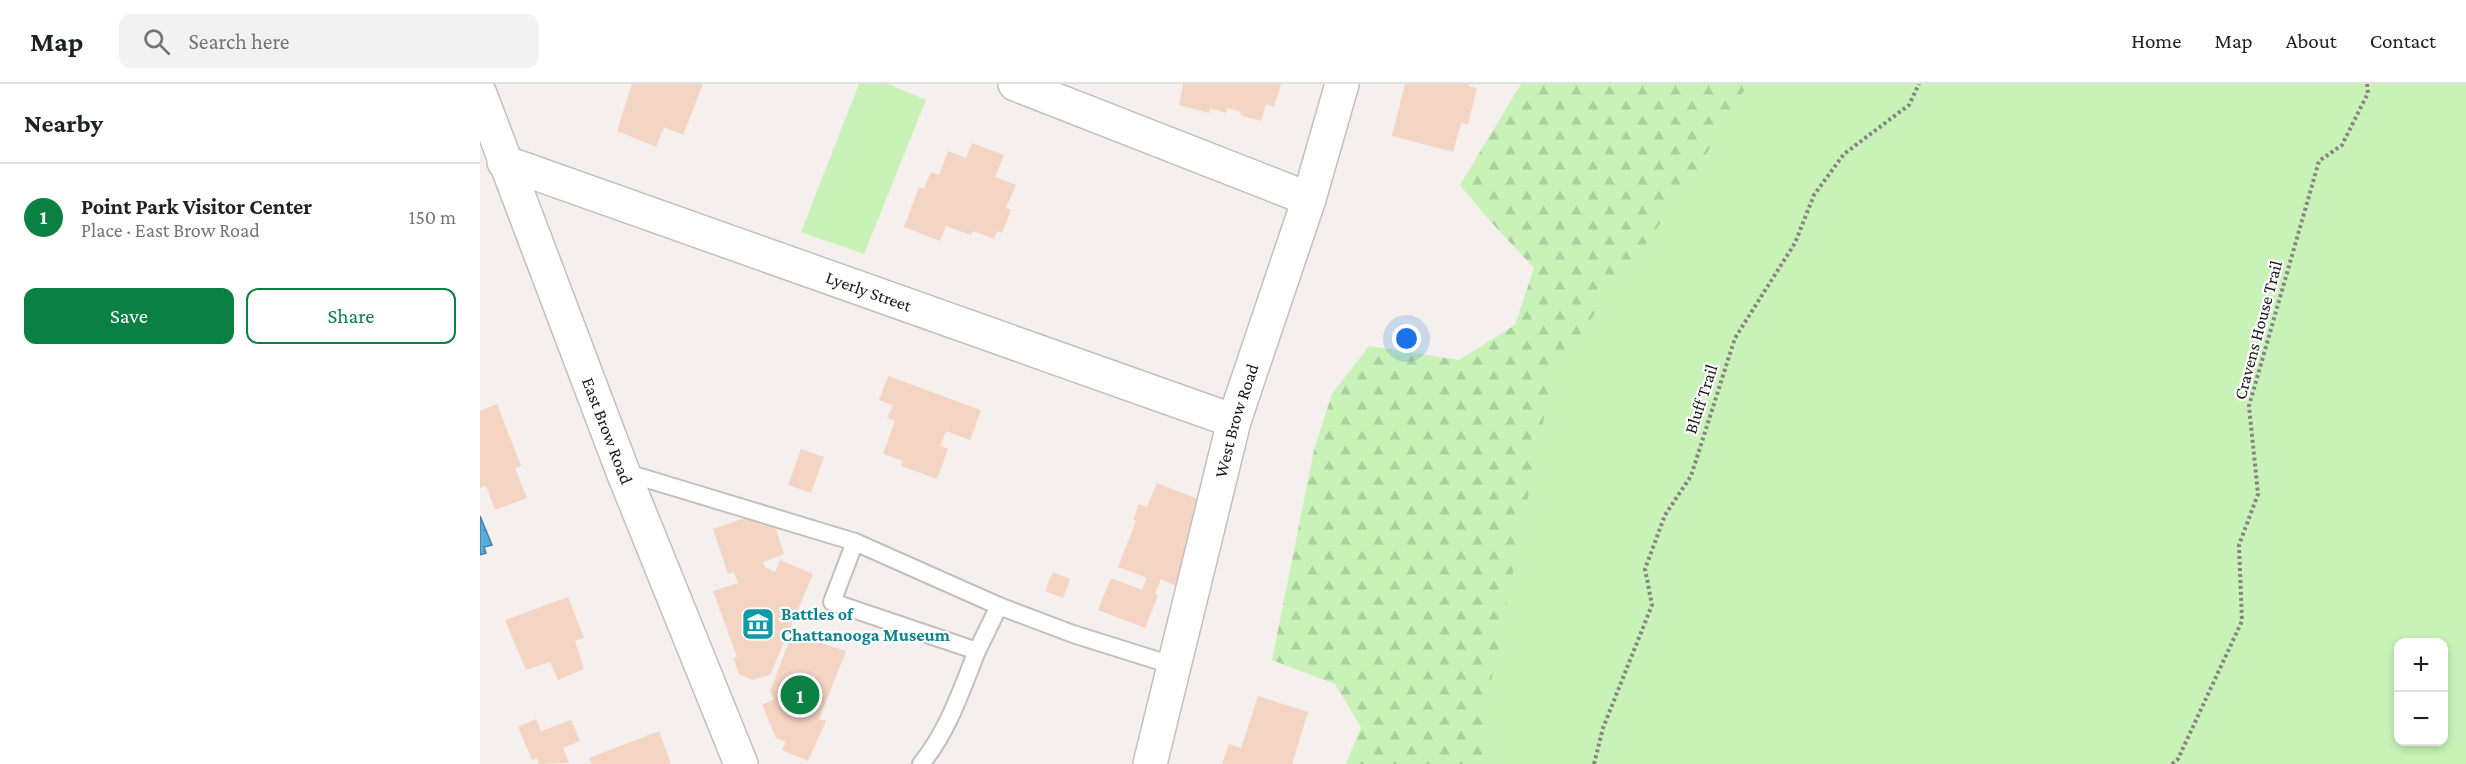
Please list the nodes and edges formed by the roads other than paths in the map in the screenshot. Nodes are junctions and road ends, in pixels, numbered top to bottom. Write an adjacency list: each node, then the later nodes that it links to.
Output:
1 (1015, 84): 5 (street)
2 (1342, 84): 5 (street, West Brow Road)
3 (480, 94): 4 (street, East Brow Road)
4 (504, 162): 6 (street, Lyerly Street); 7 (street, East Brow Road)
5 (1309, 199): 6 (street, West Brow Road)
6 (1234, 421): 11 (street, West Brow Road)
7 (623, 472): 8 (lane); 12 (street, East Brow Road)
8 (855, 542): 9 (lane); 10 (lane)
9 (999, 606): 10 (lane); 11 (lane)
10 (977, 651): 13 (lane)
11 (1174, 666): 14 (street, West Brow Road)
12 (741, 764)
13 (921, 764)
14 (1150, 764)

